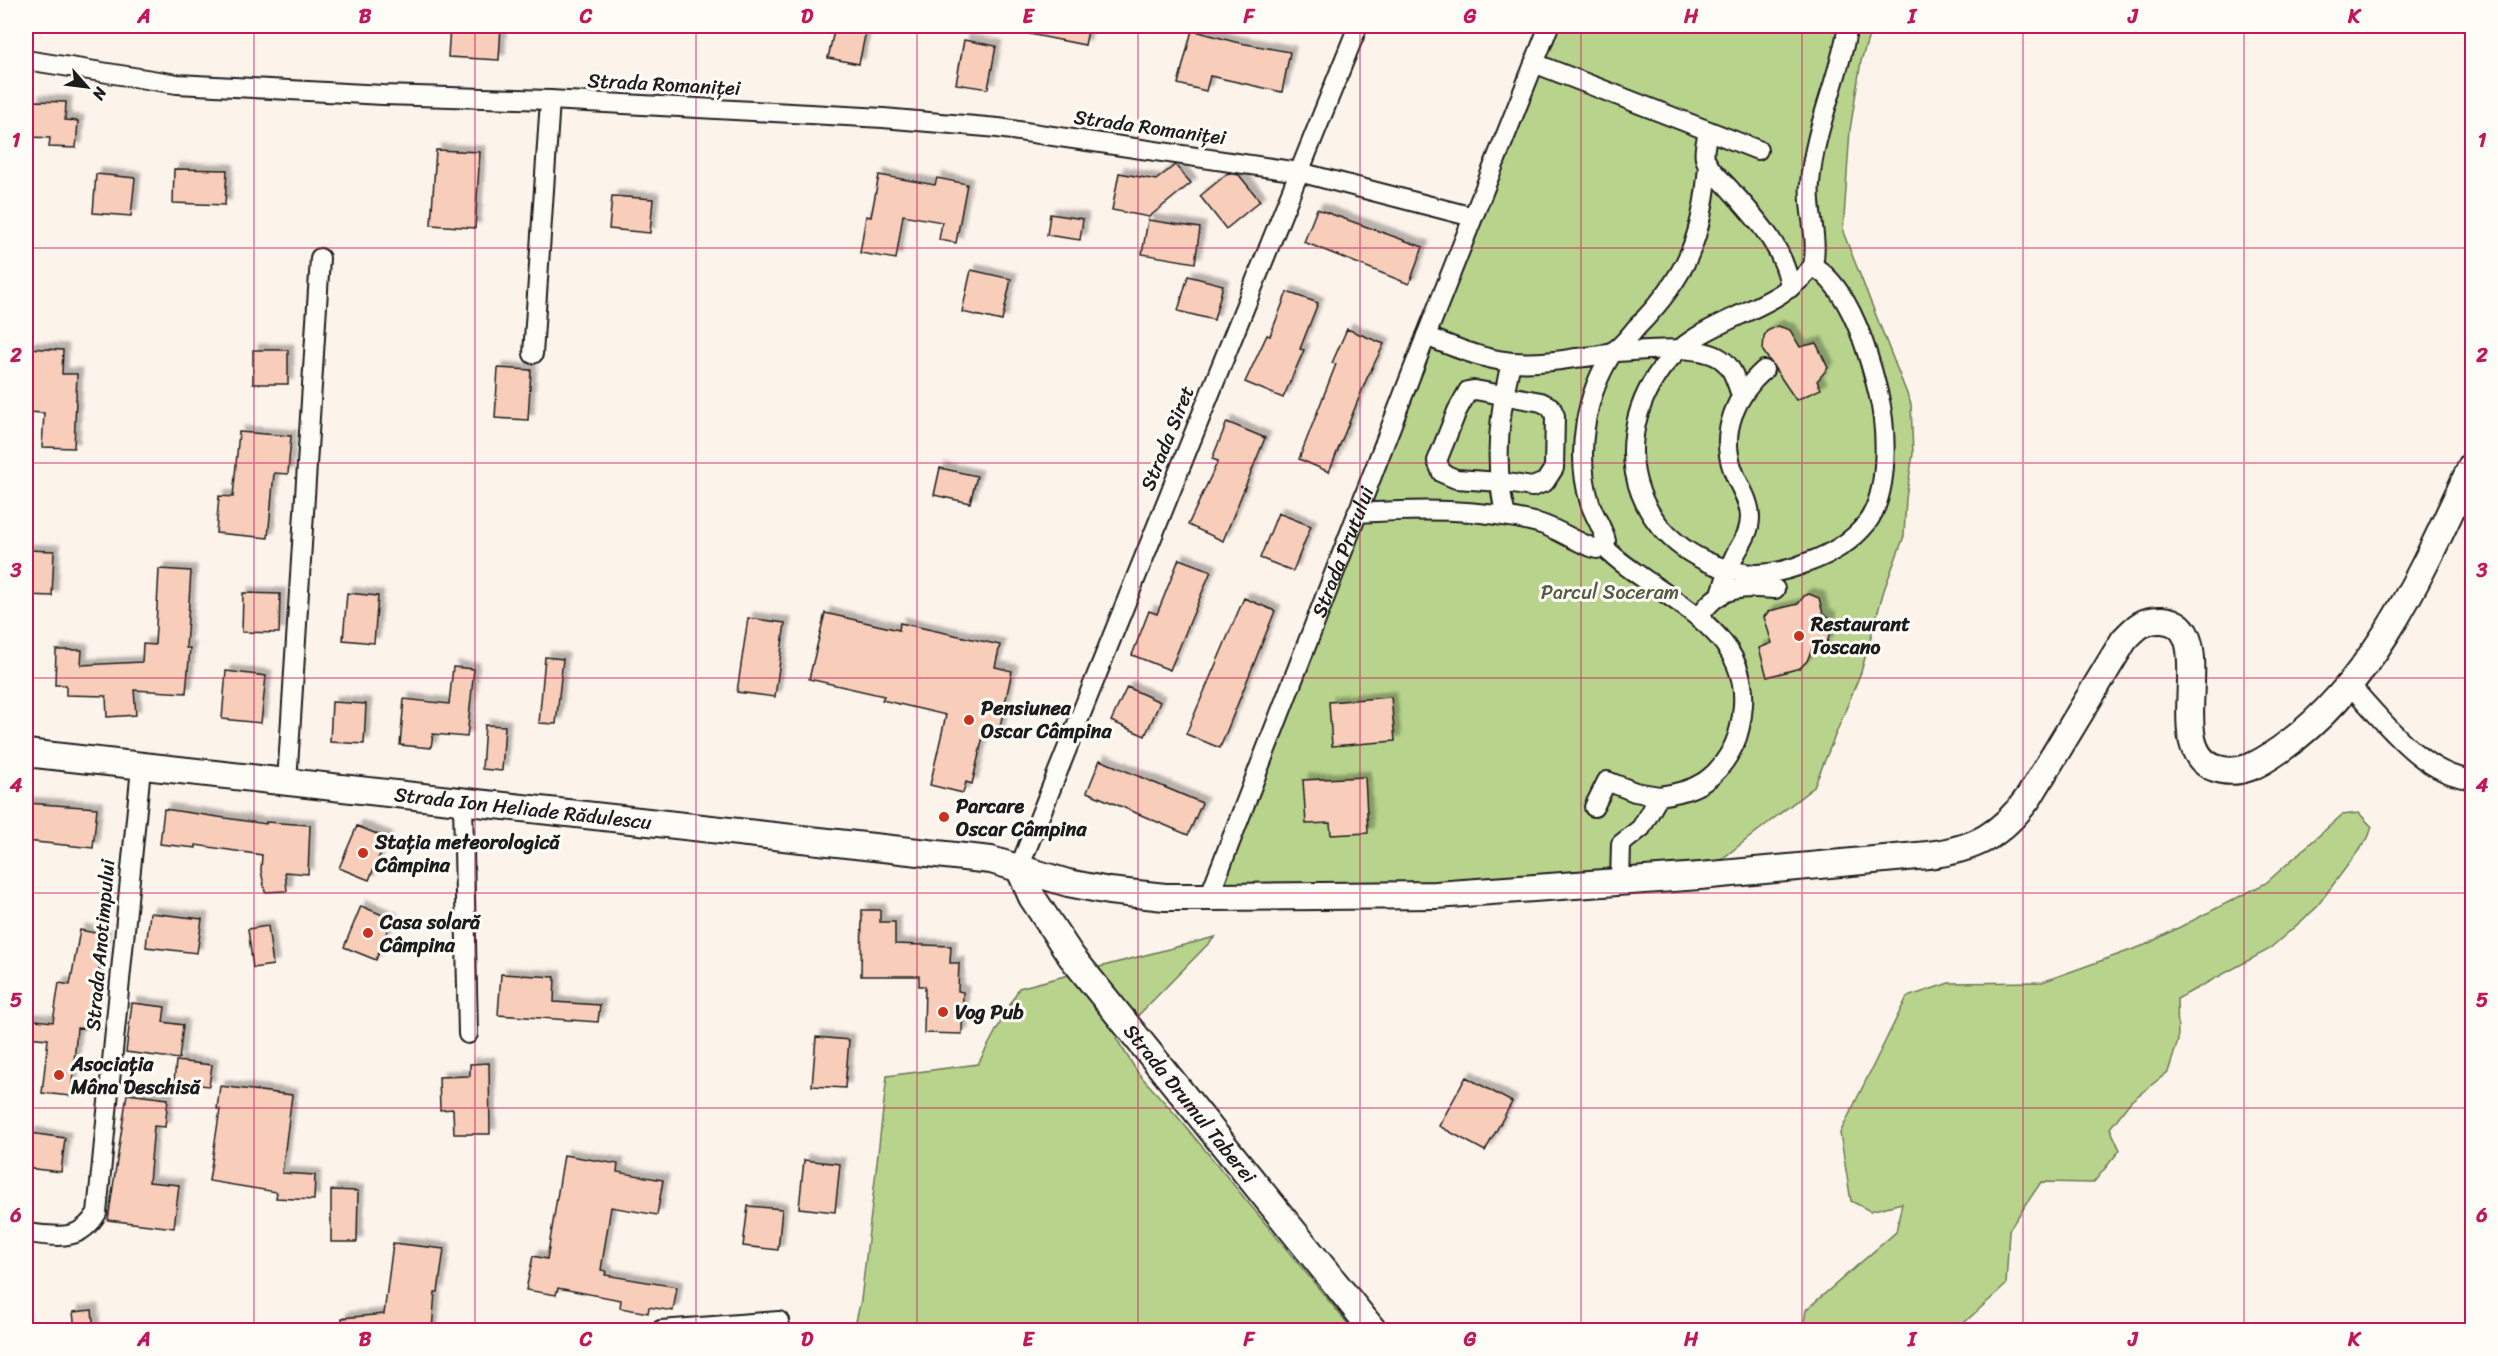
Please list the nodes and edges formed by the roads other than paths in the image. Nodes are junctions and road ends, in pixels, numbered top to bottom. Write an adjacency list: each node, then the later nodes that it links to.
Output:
1 (1358, 26): 10 (street, Strada Siret)
2 (1549, 26): 5 (street, Strada Prutului)
3 (1848, 26): 13 (street)
4 (26, 60): 6 (street, Strada Romaniței)
5 (1534, 63): 7 (street); 11 (street, Strada Prutului)
6 (550, 100): 10 (street, Strada Romaniței); 18 (street)
7 (1708, 131): 8 (street); 9 (street)
8 (1758, 150)
9 (1708, 165): 14 (street); 17 (street)
10 (1299, 172): 11 (street, Strada Romaniței); 40 (street, Strada Siret)
11 (1473, 217): 15 (street, Strada Prutului)
12 (320, 258): 36 (street)
13 (1813, 266): 14 (street); 28 (street)
14 (1790, 288): 16 (street)
15 (1426, 336): 19 (street); 25 (street, Strada Prutului)
16 (1678, 351): 17 (street); 22 (street); 28 (street)
17 (1613, 352): 19 (street); 27 (street)
18 (533, 354)
19 (1511, 363): 21 (street)
20 (1764, 370): 22 (street)
21 (1504, 395): 24 (street); 24 (street); 24 (street)
22 (1741, 395): 28 (street)
23 (2472, 465): 32 (street)
24 (1499, 482): 26 (street)
25 (1357, 513): 26 (street); 42 (street, Strada Prutului)
26 (1506, 516): 27 (street)
27 (1603, 546): 31 (street)
28 (1729, 569): 30 (street)
29 (1775, 589): 30 (street)
30 (1721, 594): 31 (street)
31 (1699, 618): 37 (street)
32 (2349, 684): 35 (street); 41 (street)
33 (26, 753): 34 (street, Strada Ion Heliade Rădulescu)
34 (141, 768): 36 (street, Strada Ion Heliade Rădulescu); 44 (street, Strada Anotimpului)
35 (2472, 779)
36 (286, 783): 38 (street, Strada Ion Heliade Rădulescu)
37 (1659, 796): 39 (street); 41 (street)
38 (463, 803): 40 (street, Strada Ion Heliade Rădulescu); 43 (street)
39 (1593, 807)
40 (1019, 868): 42 (street); 47 (street, Strada Drumul Taberei)
41 (1620, 882): 42 (street)
42 (1209, 897)
43 (468, 1034)
44 (26, 1233)
45 (779, 1321): 46 (street)
46 (661, 1330)
47 (1373, 1330)

